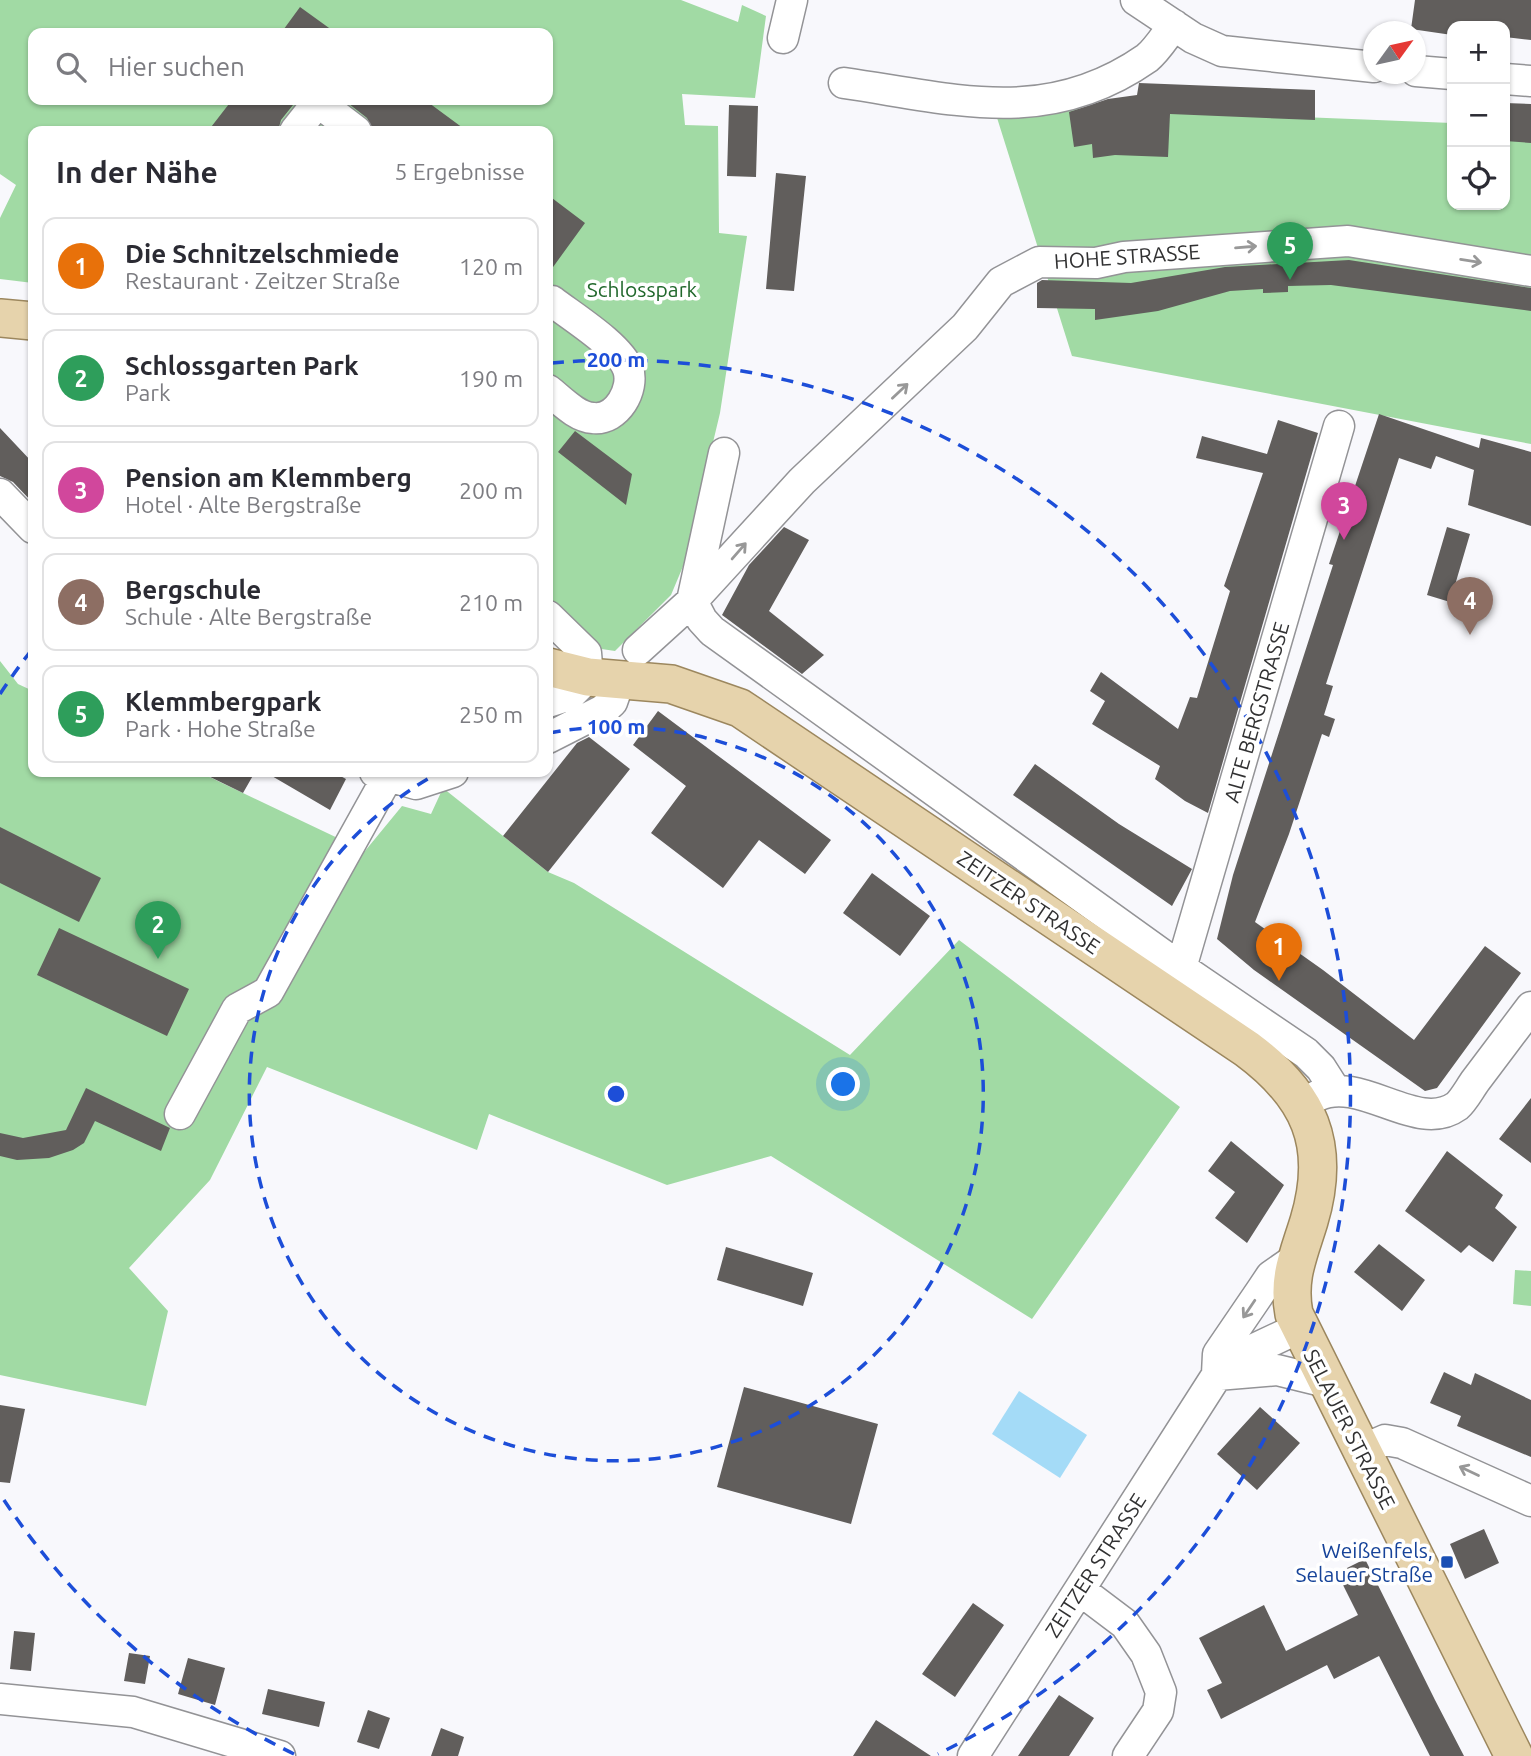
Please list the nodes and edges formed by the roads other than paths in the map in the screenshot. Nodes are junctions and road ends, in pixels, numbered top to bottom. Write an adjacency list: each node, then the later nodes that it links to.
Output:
1 (792, 0): 4 (street)
2 (1136, 0): 3 (street)
3 (1174, 25): 5 (street); 10 (street)
4 (783, 38)
5 (1363, 66)
6 (1426, 72): 7 (street)
7 (1447, 74)
8 (1510, 79): 9 (street)
9 (1531, 81)
10 (844, 83)
11 (316, 105): 13 (street)
12 (322, 105): 14 (street)
13 (299, 126)
14 (349, 126)
15 (1531, 271): 24 (street, HOHE STRASSE, one-way to 15)
16 (554, 297): 19 (street)
17 (0, 318): 18 (main road)
18 (28, 321)
19 (553, 394)
20 (1339, 426): 33 (street, ALTE BERGSTRASSE)
21 (724, 453): 24 (street)
22 (0, 494): 23 (street)
23 (28, 523)
24 (692, 601): 27 (street, HOHE STRASSE); 33 (street, ZEITZER STRASSE)
25 (553, 621): 27 (street)
26 (553, 667): 27 (main road, ZEITZER STRASSE)
27 (615, 668): 28 (street, HOHE STRASSE); 29 (street); 33 (main road, ZEITZER STRASSE)
28 (553, 700)
29 (553, 735)
30 (379, 777): 37 (street)
31 (392, 777): 32 (street)
32 (438, 777)
33 (1173, 981): 35 (street, ZEITZER STRASSE); 36 (main road, ZEITZER STRASSE)
34 (1531, 1007): 35 (street)
35 (1335, 1090): 36 (street)
36 (1303, 1105): 38 (main road, ZEITZER STRASSE)
37 (180, 1114)
38 (1294, 1260): 39 (main road, ZEITZER STRASSE); 40 (street, ZEITZER STRASSE, one-way to 40)
39 (1299, 1328): 40 (street, ZEITZER STRASSE); 41 (main road, SELAUER STRASSE)
40 (1216, 1375): 41 (street); 44 (street, ZEITZER STRASSE)
41 (1326, 1382): 42 (main road, SELAUER STRASSE)
42 (1360, 1451): 43 (street, one-way to 42); 49 (main road, SELAUER STRASSE)
43 (1531, 1501)
44 (1080, 1590): 47 (street, ZEITZER STRASSE); 48 (street)
45 (0, 1699): 46 (street)
46 (280, 1756)
47 (973, 1756)
48 (1128, 1756)
49 (1514, 1756)

